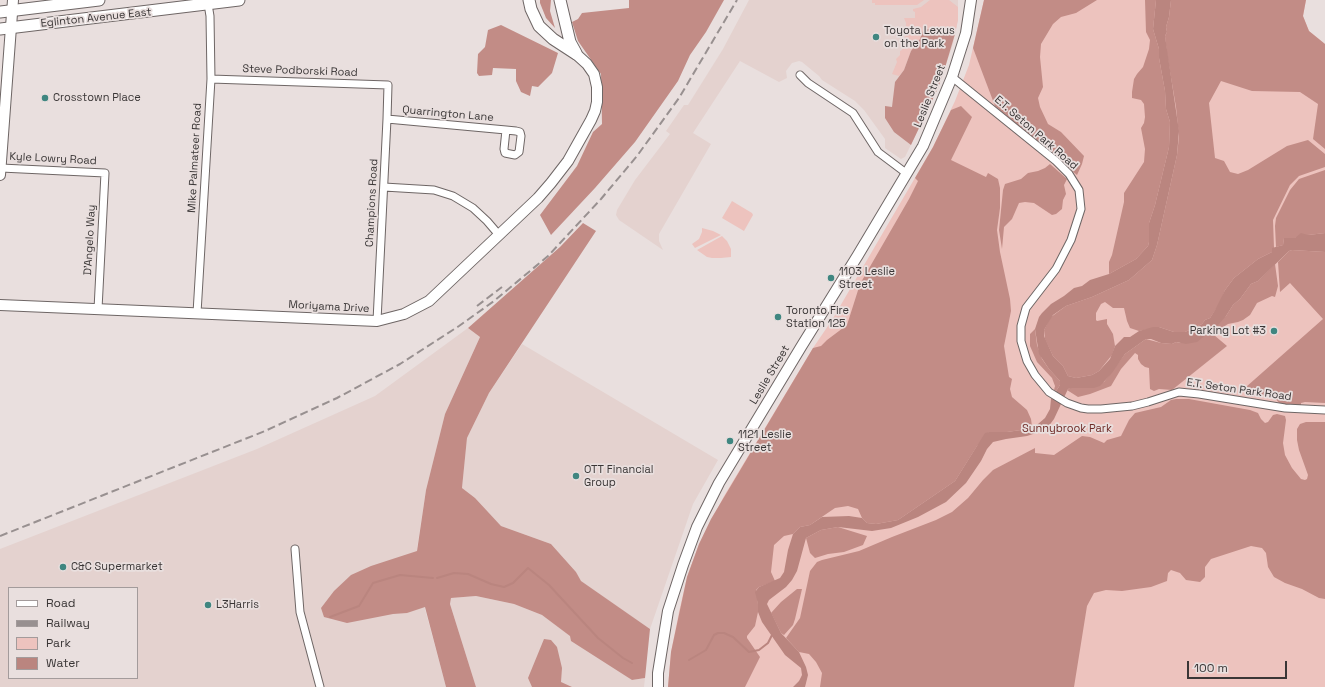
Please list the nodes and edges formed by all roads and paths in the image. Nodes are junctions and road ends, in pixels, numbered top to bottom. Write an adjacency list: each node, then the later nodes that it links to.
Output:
1 (99, 0): 7 (main road, Eglinton Avenue East)
2 (239, 0): 6 (main road, Eglinton Avenue East)
3 (529, 0): 11 (main road)
4 (560, 0): 11 (main road)
5 (971, 0): 13 (main road, Leslie Street)
6 (208, 4): 9 (main road, Eglinton Avenue East); 14 (street, Mike Palmateer Road)
7 (13, 5): 8 (main road, Eglinton Avenue East); 9 (main road)
8 (0, 12)
9 (11, 28): 10 (main road, Eglinton Avenue East); 18 (main road)
10 (0, 29)
11 (576, 54): 22 (main road, Moriyama Drive)
12 (800, 75): 20 (street)
13 (952, 77): 20 (main road, Leslie Street); 27 (street, E.T. Seton Park Road)
14 (211, 79): 15 (street, Steve Podborski Road); 25 (street, Mike Palmateer Road)
15 (388, 85): 16 (street, Champions Road)
16 (387, 119): 17 (street, Quarrington Lane); 21 (street, Champions Road)
17 (506, 130)
18 (0, 172): 19 (street, Kyle Lowry Road)
19 (105, 173): 24 (street, D'Angelo Way)
20 (906, 173): 30 (main road, Leslie Street)
21 (384, 186): 22 (street); 26 (street, Champions Road)
22 (499, 235): 26 (main road, Moriyama Drive)
23 (0, 304): 24 (main road, Moriyama Drive)
24 (98, 309): 25 (main road, Moriyama Drive)
25 (197, 314): 26 (main road, Moriyama Drive)
26 (377, 321)
27 (1325, 410)
28 (295, 549): 29 (street)
29 (320, 687)
30 (658, 687)

